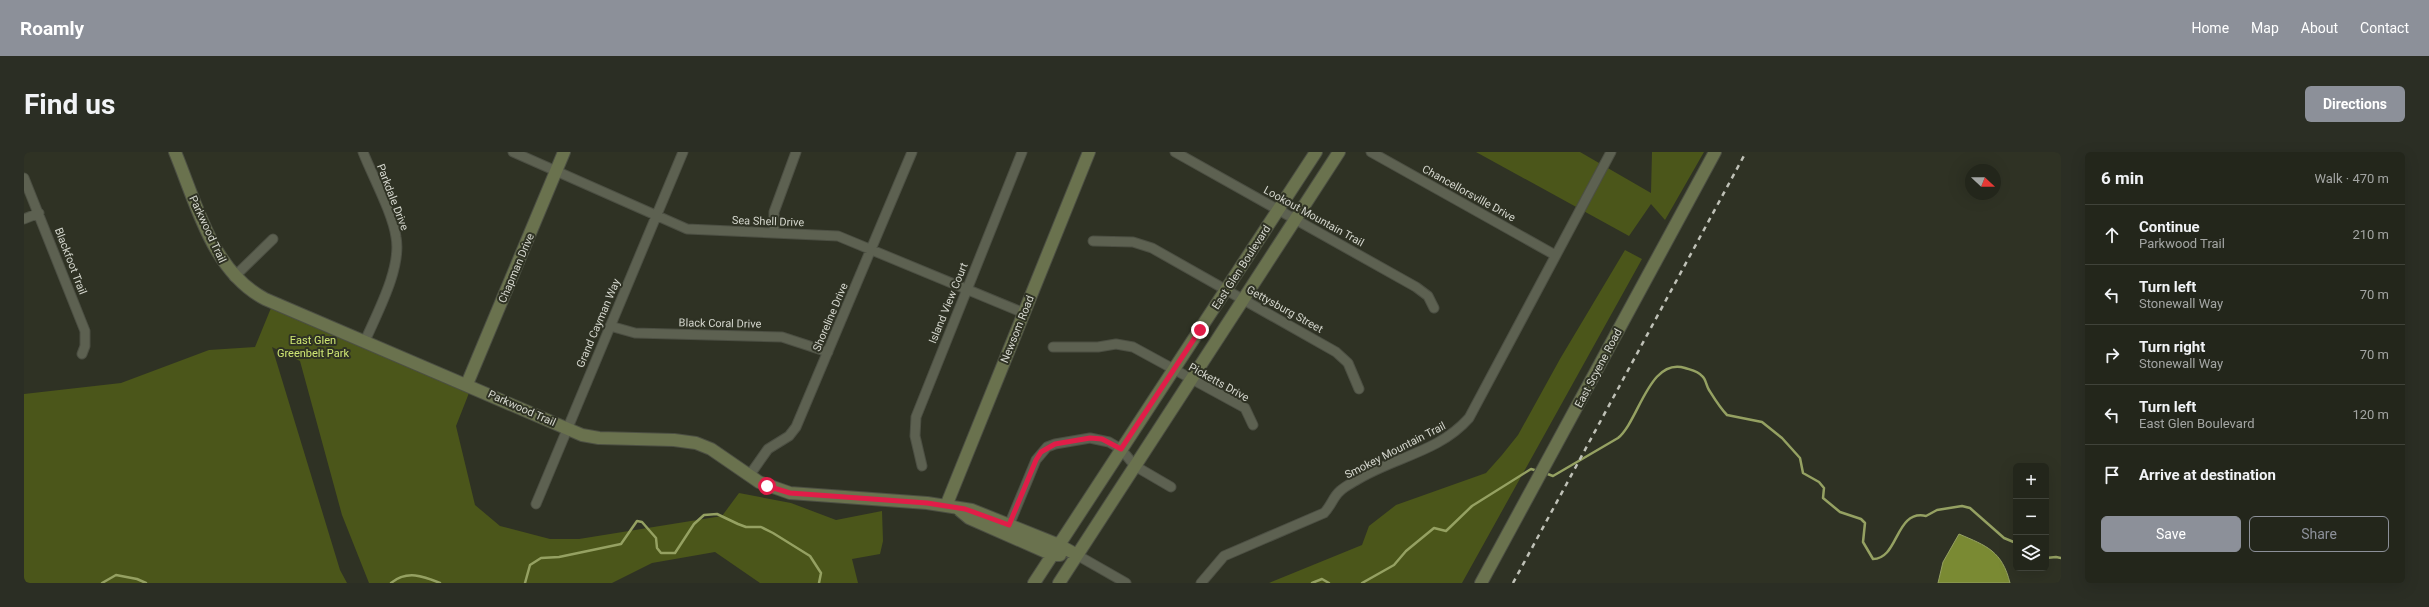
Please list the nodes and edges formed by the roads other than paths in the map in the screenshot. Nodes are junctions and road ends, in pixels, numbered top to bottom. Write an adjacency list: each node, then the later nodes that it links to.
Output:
1 (176, 152): 28 (street, Parkwood Trail)
2 (363, 152): 35 (street, Parkdale Drive)
3 (513, 152): 16 (street, Sea Shell Drive)
4 (564, 152): 16 (street, Chapman Drive)
5 (682, 152): 20 (street, Grand Cayman Way)
6 (796, 152): 23 (street)
7 (912, 152): 26 (street, Shoreline Drive)
8 (1022, 152): 29 (street, Island View Court)
9 (1089, 152): 33 (street, Newsom Road)
10 (1175, 152): 18 (street, Lookout Mountain Trail)
11 (1316, 152): 18 (street, East Glen Boulevard)
12 (1339, 152): 22 (street, East Glen Boulevard)
13 (1371, 152): 27 (street, Chancellorsville Drive)
14 (1611, 152): 27 (street, Smokey Mountain Trail)
15 (1715, 152): 59 (street, East Scyene Road)
16 (556, 173): 20 (street, Sea Shell Drive); 41 (street, Chapman Drive)
17 (24, 178): 19 (street, Blackfoot Trail)
18 (1278, 210): 22 (street, Lookout Mountain Trail); 30 (street, East Glen Boulevard)
19 (39, 213): 21 (street); 38 (street, Blackfoot Trail)
20 (656, 216): 23 (street, Sea Shell Drive); 34 (street, Grand Cayman Way)
21 (24, 219)
22 (1296, 220): 31 (street, East Glen Boulevard); 32 (street, Lookout Mountain Trail)
23 (774, 232): 26 (street, Sea Shell Drive)
24 (273, 239): 28 (street)
25 (1093, 241): 30 (street, Gettysburg Street)
26 (872, 250): 29 (street, Sea Shell Drive); 37 (street, Shoreline Drive)
27 (1556, 255): 58 (street, Smokey Mountain Trail)
28 (234, 277): 35 (street, Parkwood Trail)
29 (967, 288): 33 (street, Sea Shell Drive); 46 (street, Island View Court)
30 (1226, 290): 31 (street, Gettysburg Street); 39 (street, East Glen Boulevard)
31 (1243, 300): 40 (street, East Glen Boulevard); 42 (street, Gettysburg Street)
32 (1434, 308)
33 (1024, 313): 51 (street, Newsom Road)
34 (610, 326): 37 (street, Black Coral Drive); 44 (street, Grand Cayman Way)
35 (365, 341): 41 (street, Parkwood Trail)
36 (1053, 347): 39 (street, Picketts Drive)
37 (828, 352): 48 (street, Shoreline Drive)
38 (82, 354)
39 (1173, 370): 40 (street, Picketts Drive); 45 (street, East Glen Boulevard)
40 (1191, 380): 43 (street, Picketts Drive); 47 (street, East Glen Boulevard)
41 (467, 384): 44 (street, Parkwood Trail)
42 (1358, 389)
43 (1253, 425)
44 (568, 429): 48 (street, Parkwood Trail); 50 (street, Grand Cayman Way)
45 (1121, 449): 47 (street); 52 (street); 53 (street, East Glen Boulevard)
46 (922, 466)
47 (1135, 466): 49 (street); 54 (street, East Glen Boulevard)
48 (749, 476): 51 (street, Parkwood Trail)
49 (1171, 487)
50 (536, 504)
51 (952, 507): 52 (street, Parkwood Trail)
52 (1007, 529): 53 (street, Parkwood Trail)
53 (1056, 550): 54 (street, Parkwood Trail); 55 (street, East Glen Boulevard)
54 (1077, 555): 56 (street, East Glen Boulevard); 57 (street)
55 (1034, 583)
56 (1059, 583)
57 (1126, 583)
58 (1200, 583)
59 (1481, 583)

